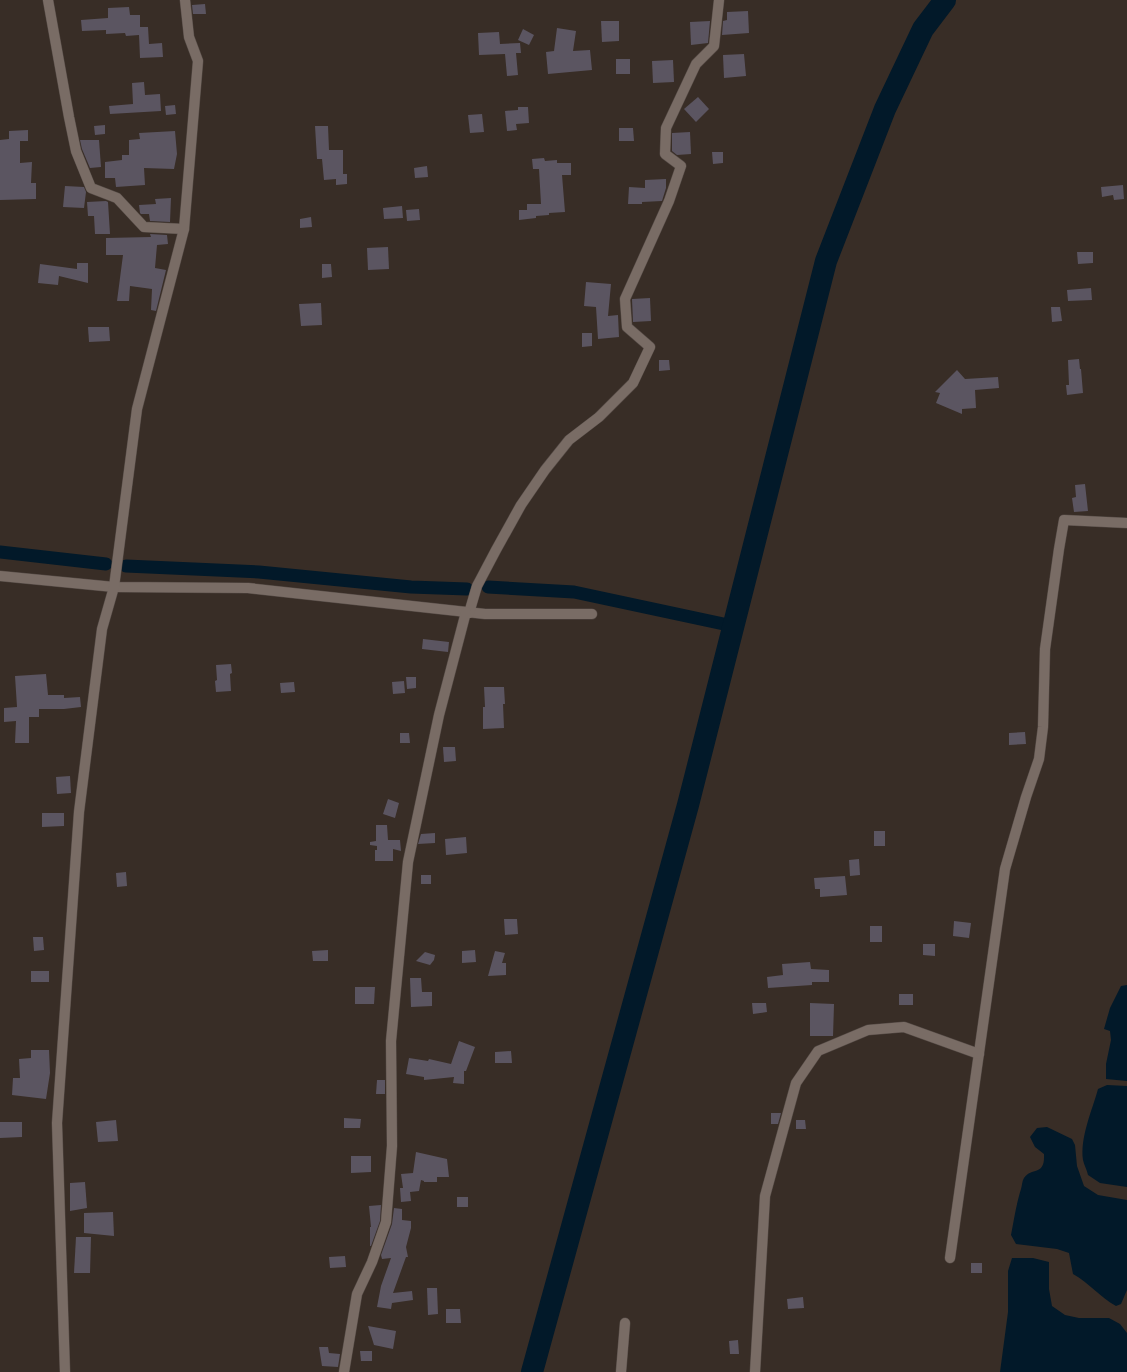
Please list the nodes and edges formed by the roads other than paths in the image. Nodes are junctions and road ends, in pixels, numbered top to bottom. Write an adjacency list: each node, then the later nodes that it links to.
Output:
1 (48, 0): 4 (street)
2 (185, 0): 4 (street)
3 (719, 0): 8 (street)
4 (184, 229): 7 (street)
5 (1127, 523): 10 (street)
6 (0, 576): 7 (street)
7 (114, 587): 8 (street); 13 (street)
8 (468, 613): 9 (street); 14 (street)
9 (592, 614)
10 (979, 1054): 11 (street); 16 (street)
11 (950, 1258)
12 (625, 1322): 15 (street)
13 (65, 1372)
14 (344, 1372)
15 (620, 1372)
16 (755, 1372)

